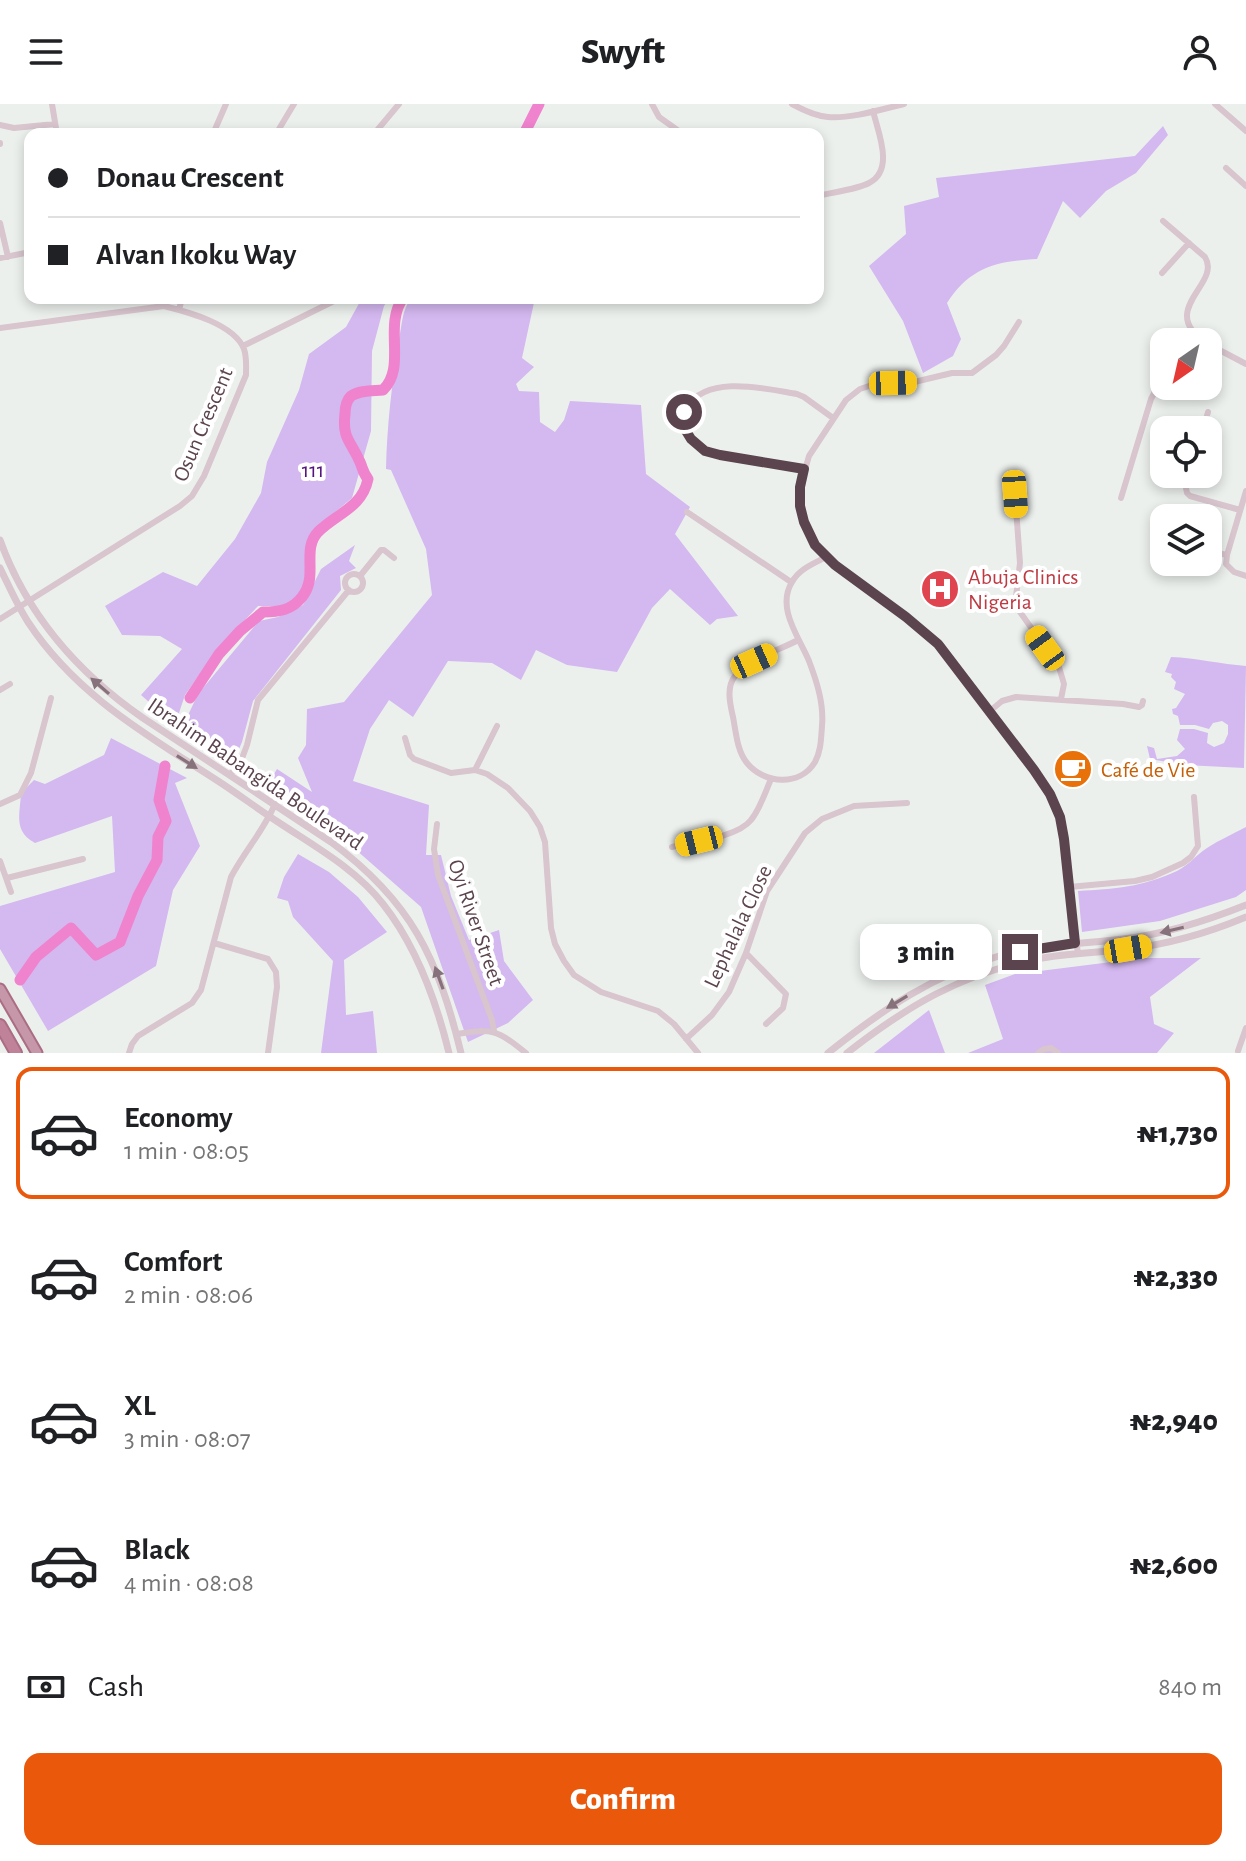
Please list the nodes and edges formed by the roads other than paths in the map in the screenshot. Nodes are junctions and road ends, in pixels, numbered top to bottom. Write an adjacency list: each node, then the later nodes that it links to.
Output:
1 (52, 104): 10 (street)
2 (226, 104): 13 (street)
3 (294, 104): 14 (street)
4 (399, 104): 15 (street)
5 (652, 104): 16 (street)
6 (792, 104): 9 (street)
7 (904, 104): 9 (street)
8 (1215, 104): 17 (street)
9 (873, 111): 20 (street)
10 (55, 124): 11 (street); 12 (street)
11 (0, 125)
12 (56, 128)
13 (216, 128)
14 (280, 128)
15 (379, 128)
16 (675, 128)
17 (1246, 131)
18 (1226, 168): 19 (street)
19 (1246, 186)
20 (824, 195)
21 (1163, 221): 23 (street)
22 (0, 223): 25 (street)
23 (1189, 243): 27 (street); 36 (street)
24 (24, 253): 25 (street)
25 (8, 257): 26 (street)
26 (0, 258)
27 (1162, 273)
28 (144, 304): 32 (street)
29 (180, 304): 33 (street)
30 (328, 304): 37 (street)
31 (164, 306): 32 (street, Osun Crescent); 33 (street, Osun Crescent)
32 (145, 310): 35 (street, Osun Crescent)
33 (179, 310): 37 (street, Osun Crescent)
34 (1019, 322): 43 (street)
35 (0, 328)
36 (1190, 328)
37 (243, 346): 61 (street, Osun Crescent)
38 (1222, 351): 39 (street)
39 (1246, 364)
40 (1151, 400): 48 (street)
41 (1208, 412): 42 (street)
42 (1207, 416)
43 (833, 418): 44 (street); 44 (street)
44 (804, 469): 54 (street)
45 (1186, 488): 49 (street)
46 (1246, 491): 49 (street)
47 (1015, 494): 68 (street)
48 (1121, 498)
49 (1240, 510): 53 (street)
50 (687, 512): 59 (street)
51 (0, 540): 61 (street, Ibrahim Babangida Boulevard)
52 (1222, 554): 53 (street)
53 (1227, 555): 58 (street)
54 (826, 557): 59 (street); 70 (street)
55 (394, 558): 57 (street)
56 (0, 568): 62 (street, Ibrahim Babangida Boulevard)
57 (360, 576): 60 (street); 60 (street)
58 (1246, 576)
59 (791, 582): 64 (street)
60 (349, 590): 74 (street)
61 (29, 601): 62 (street, Osun Crescent); 74 (street, Ibrahim Babangida Boulevard, one-way to 61)
62 (19, 607): 63 (street, Osun Crescent); 80 (street, Ibrahim Babangida Boulevard, one-way to 80)
63 (0, 619)
64 (798, 640): 75 (street); 75 (street)
65 (10, 684): 66 (street)
66 (0, 690)
67 (51, 698): 78 (street)
68 (1061, 699): 69 (street); 70 (street)
69 (1143, 701)
70 (990, 711): 86 (street)
71 (497, 726): 73 (street)
72 (405, 738): 73 (street)
73 (475, 770): 100 (street)
74 (229, 774): 79 (street, Ibrahim Babangida Boulevard)
75 (771, 779): 82 (street)
76 (1194, 797): 86 (street)
77 (907, 803): 92 (street, Lephalala Close)
78 (0, 804)
79 (275, 804): 80 (street); 99 (street, Ibrahim Babangida Boulevard, one-way to 79)
80 (269, 817): 90 (street); 106 (street, Ibrahim Babangida Boulevard)
81 (437, 824): 98 (street, Oyi River Street)
82 (672, 847)
83 (83, 859): 85 (street)
84 (0, 861): 85 (street)
85 (7, 878): 87 (street)
86 (1069, 887): 91 (street)
87 (11, 892)
88 (1246, 905): 91 (street, one-way to 91)
89 (1246, 917): 93 (street)
90 (214, 943): 104 (street); 105 (street)
91 (1075, 943): 93 (street); 110 (street, one-way to 110)
92 (746, 953): 95 (street); 100 (street, Lephalala Close)
93 (1078, 954): 111 (street)
94 (0, 989): 103 (highway)
95 (766, 1024)
96 (0, 1025): 102 (highway)
97 (1246, 1028): 101 (street)
98 (494, 1031): 99 (street); 108 (street)
99 (457, 1034): 107 (street, Ibrahim Babangida Boulevard)
100 (686, 1039): 109 (street)
101 (1238, 1051)
102 (16, 1053)
103 (37, 1053)
104 (129, 1053)
105 (268, 1053)
106 (449, 1053)
107 (461, 1053)
108 (526, 1053)
109 (698, 1053)
110 (828, 1053)
111 (847, 1053)
112 (1038, 1053): 113 (street)
113 (1058, 1053)

